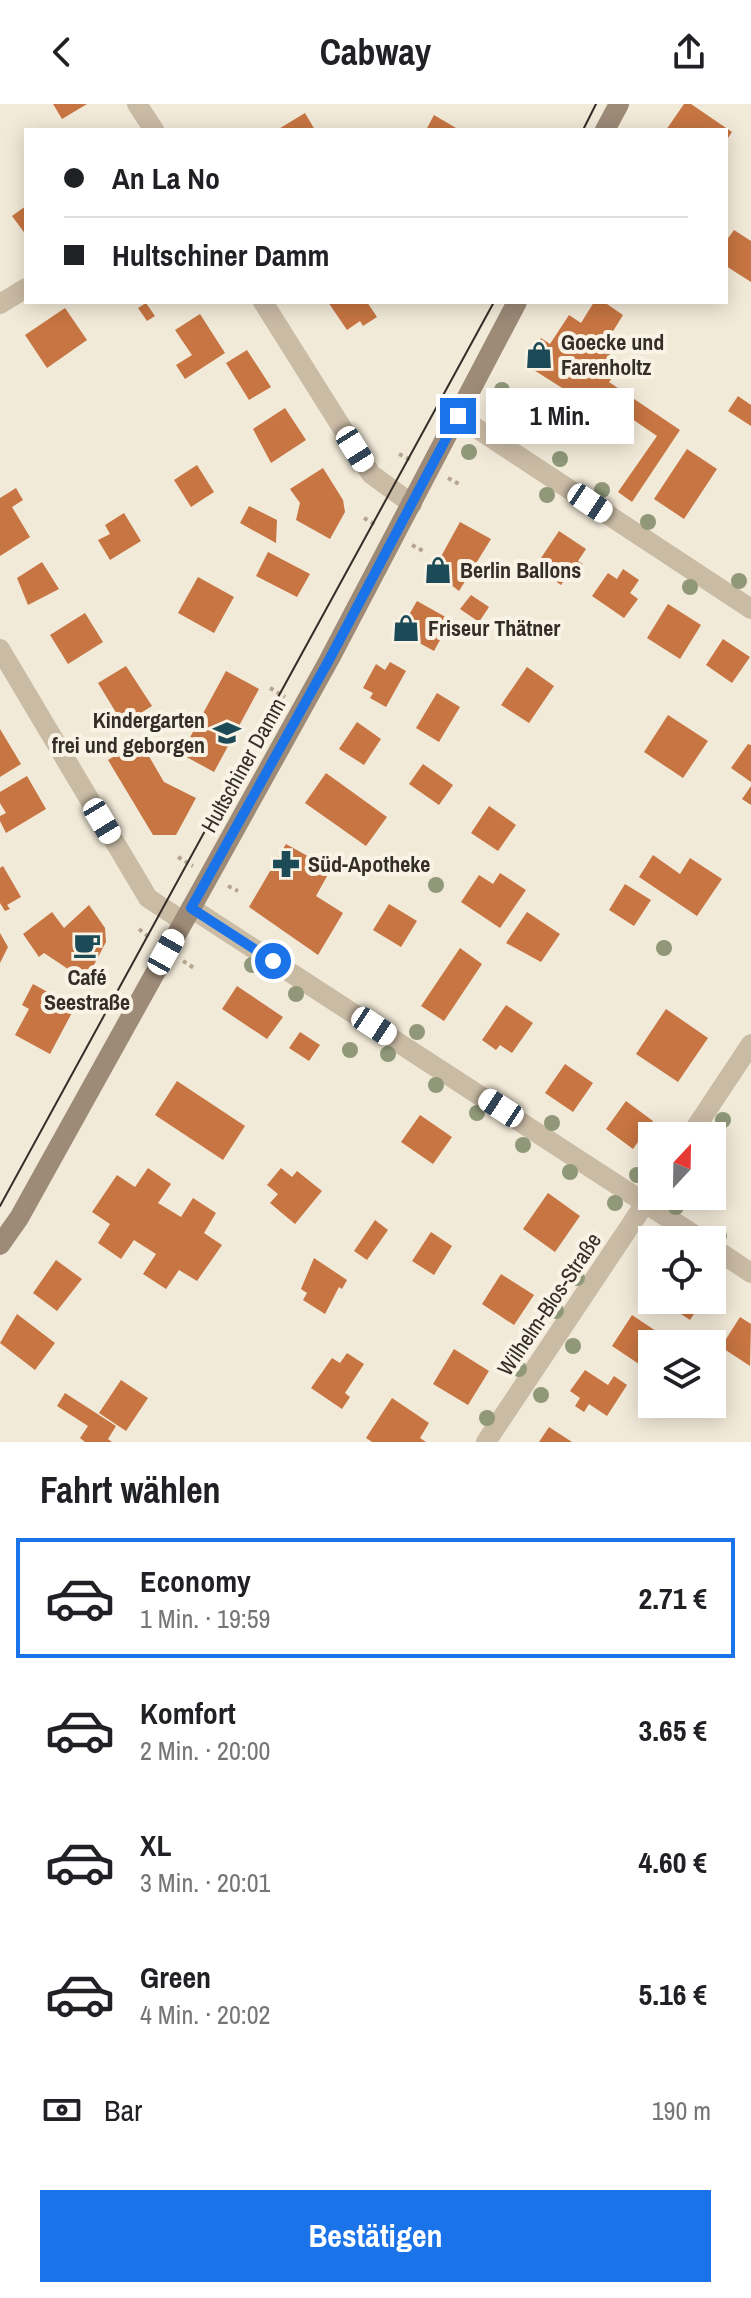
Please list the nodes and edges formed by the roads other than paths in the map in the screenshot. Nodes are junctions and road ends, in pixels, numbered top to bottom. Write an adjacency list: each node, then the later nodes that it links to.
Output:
1 (137, 104): 3 (street)
2 (619, 104): 4 (main road)
3 (153, 128)
4 (606, 128)
5 (24, 289): 6 (street)
6 (0, 304)
7 (264, 304): 10 (street)
8 (516, 304): 9 (main road, Hultschiner Damm)
9 (458, 416): 10 (main road, Hultschiner Damm); 11 (street)
10 (412, 504): 13 (main road, Hultschiner Damm)
11 (751, 609)
12 (0, 649): 13 (street)
13 (187, 915): 16 (street); 20 (main road, Hultschiner Damm)
14 (751, 1044): 15 (street)
15 (699, 1122)
16 (638, 1191)
17 (641, 1210): 23 (street, Wilhelm-Blos-Straße)
18 (664, 1210): 19 (street)
19 (684, 1226)
20 (0, 1245)
21 (726, 1256): 22 (street)
22 (751, 1273)
23 (486, 1442)

